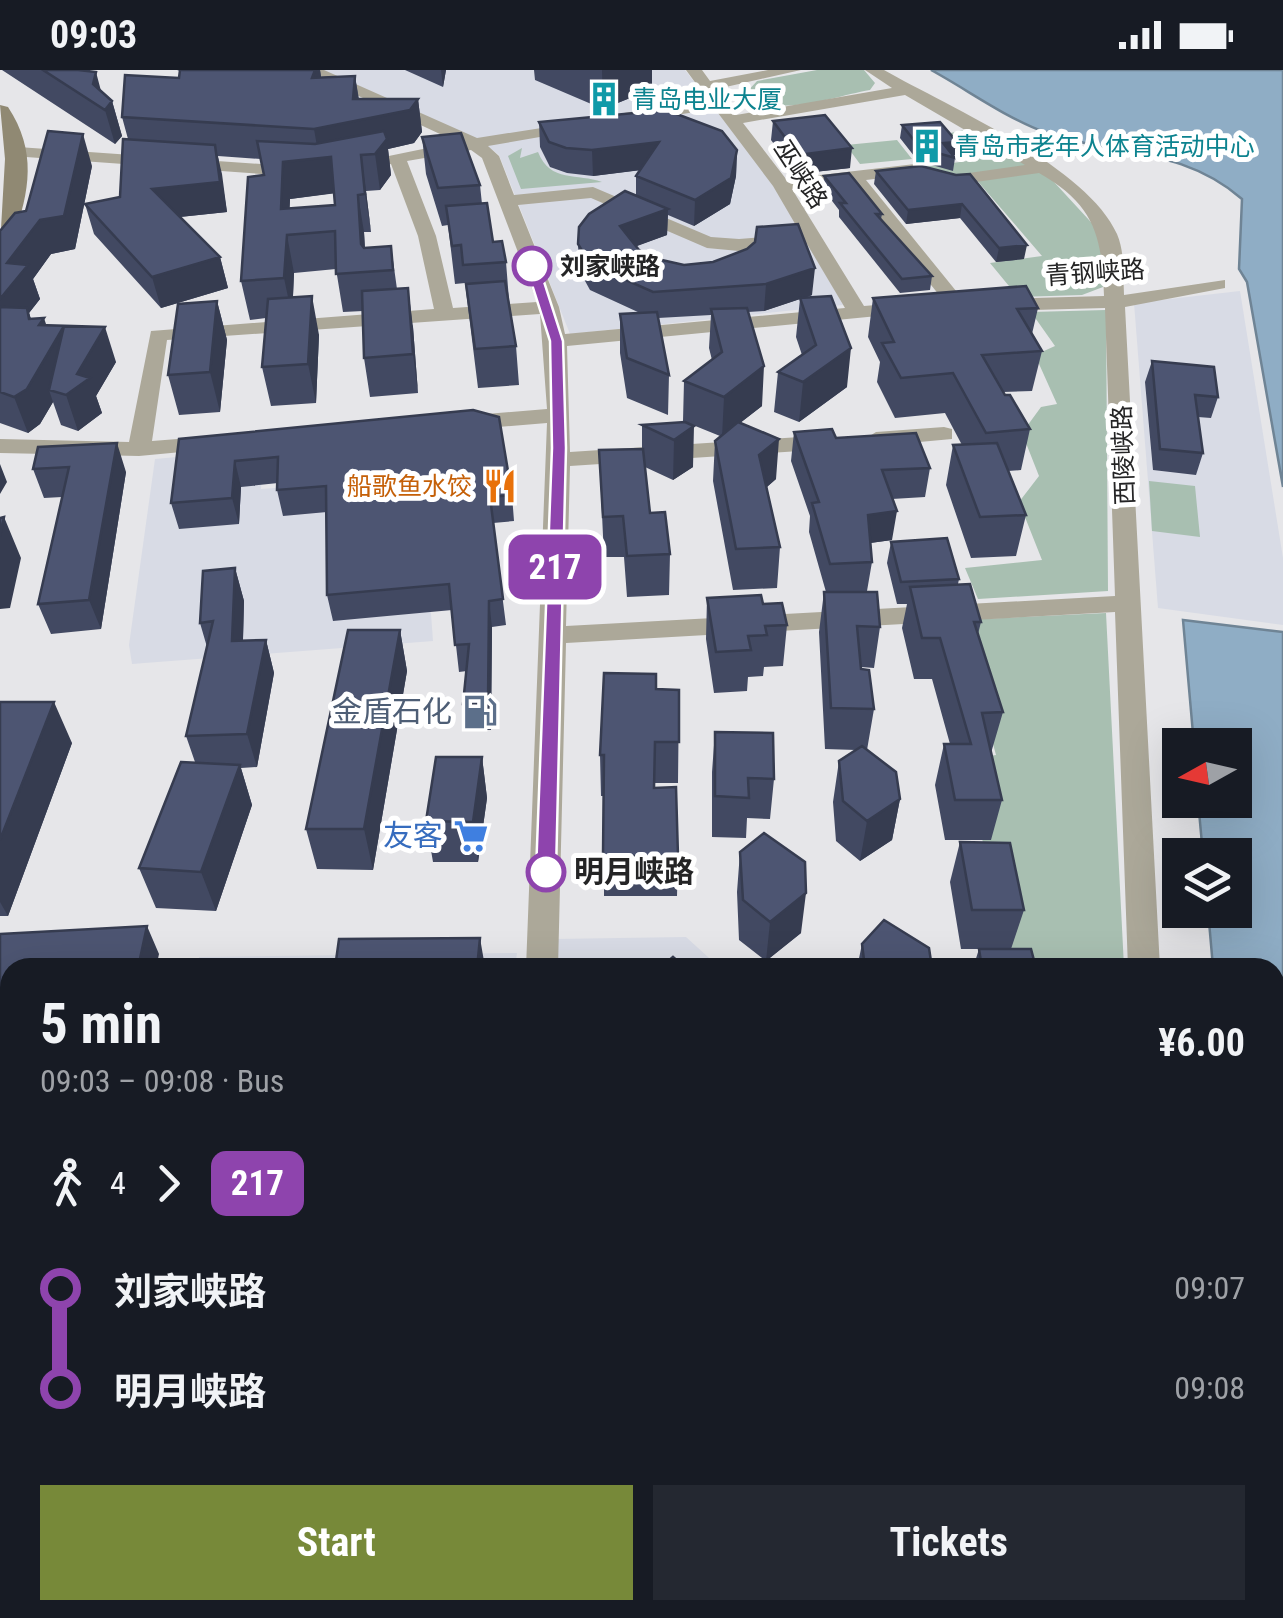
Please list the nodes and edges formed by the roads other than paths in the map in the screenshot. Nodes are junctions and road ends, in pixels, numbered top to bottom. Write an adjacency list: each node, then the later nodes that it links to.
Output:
1 (311, 70): 10 (street)
2 (694, 70): 5 (street, 巫峡路)
3 (793, 70): 5 (street)
4 (873, 70): 6 (street, 西陵峡路)
5 (709, 86): 7 (street, 巫峡路)
6 (912, 89): 9 (street); 13 (street, 西陵峡路)
7 (721, 103): 9 (street, 巫峡路); 10 (street)
8 (0, 112): 11 (main road)
9 (734, 120): 15 (street, 巫峡路)
10 (470, 142): 12 (street); 16 (street)
11 (11, 145): 12 (street); 17 (main road)
12 (397, 156): 24 (street)
13 (1044, 167): 14 (street); 20 (street, 西陵峡路)
14 (853, 176): 15 (street); 21 (street)
15 (781, 185): 18 (street, 巫峡路)
16 (507, 201): 18 (street); 22 (street)
17 (0, 238)
18 (814, 238): 23 (street, 巫峡路)
19 (1218, 284): 20 (street, 青钢峡路)
20 (1118, 302): 21 (street, 青钢峡路); 33 (street, 西陵峡路)
21 (958, 306): 23 (street, 青钢峡路)
22 (549, 307): 24 (street); 25 (street)
23 (857, 312): 25 (street, 青钢峡路)
24 (445, 315): 31 (street)
25 (556, 341): 26 (street)
26 (558, 415): 27 (street); 32 (street)
27 (444, 424)
28 (944, 434): 32 (street)
29 (234, 442): 31 (street)
30 (0, 446): 31 (street)
31 (139, 449)
32 (558, 460): 34 (street)
33 (1128, 602): 34 (street); 36 (street, 西陵峡路)
34 (553, 635): 35 (street)
35 (542, 958)
36 (1144, 958)

